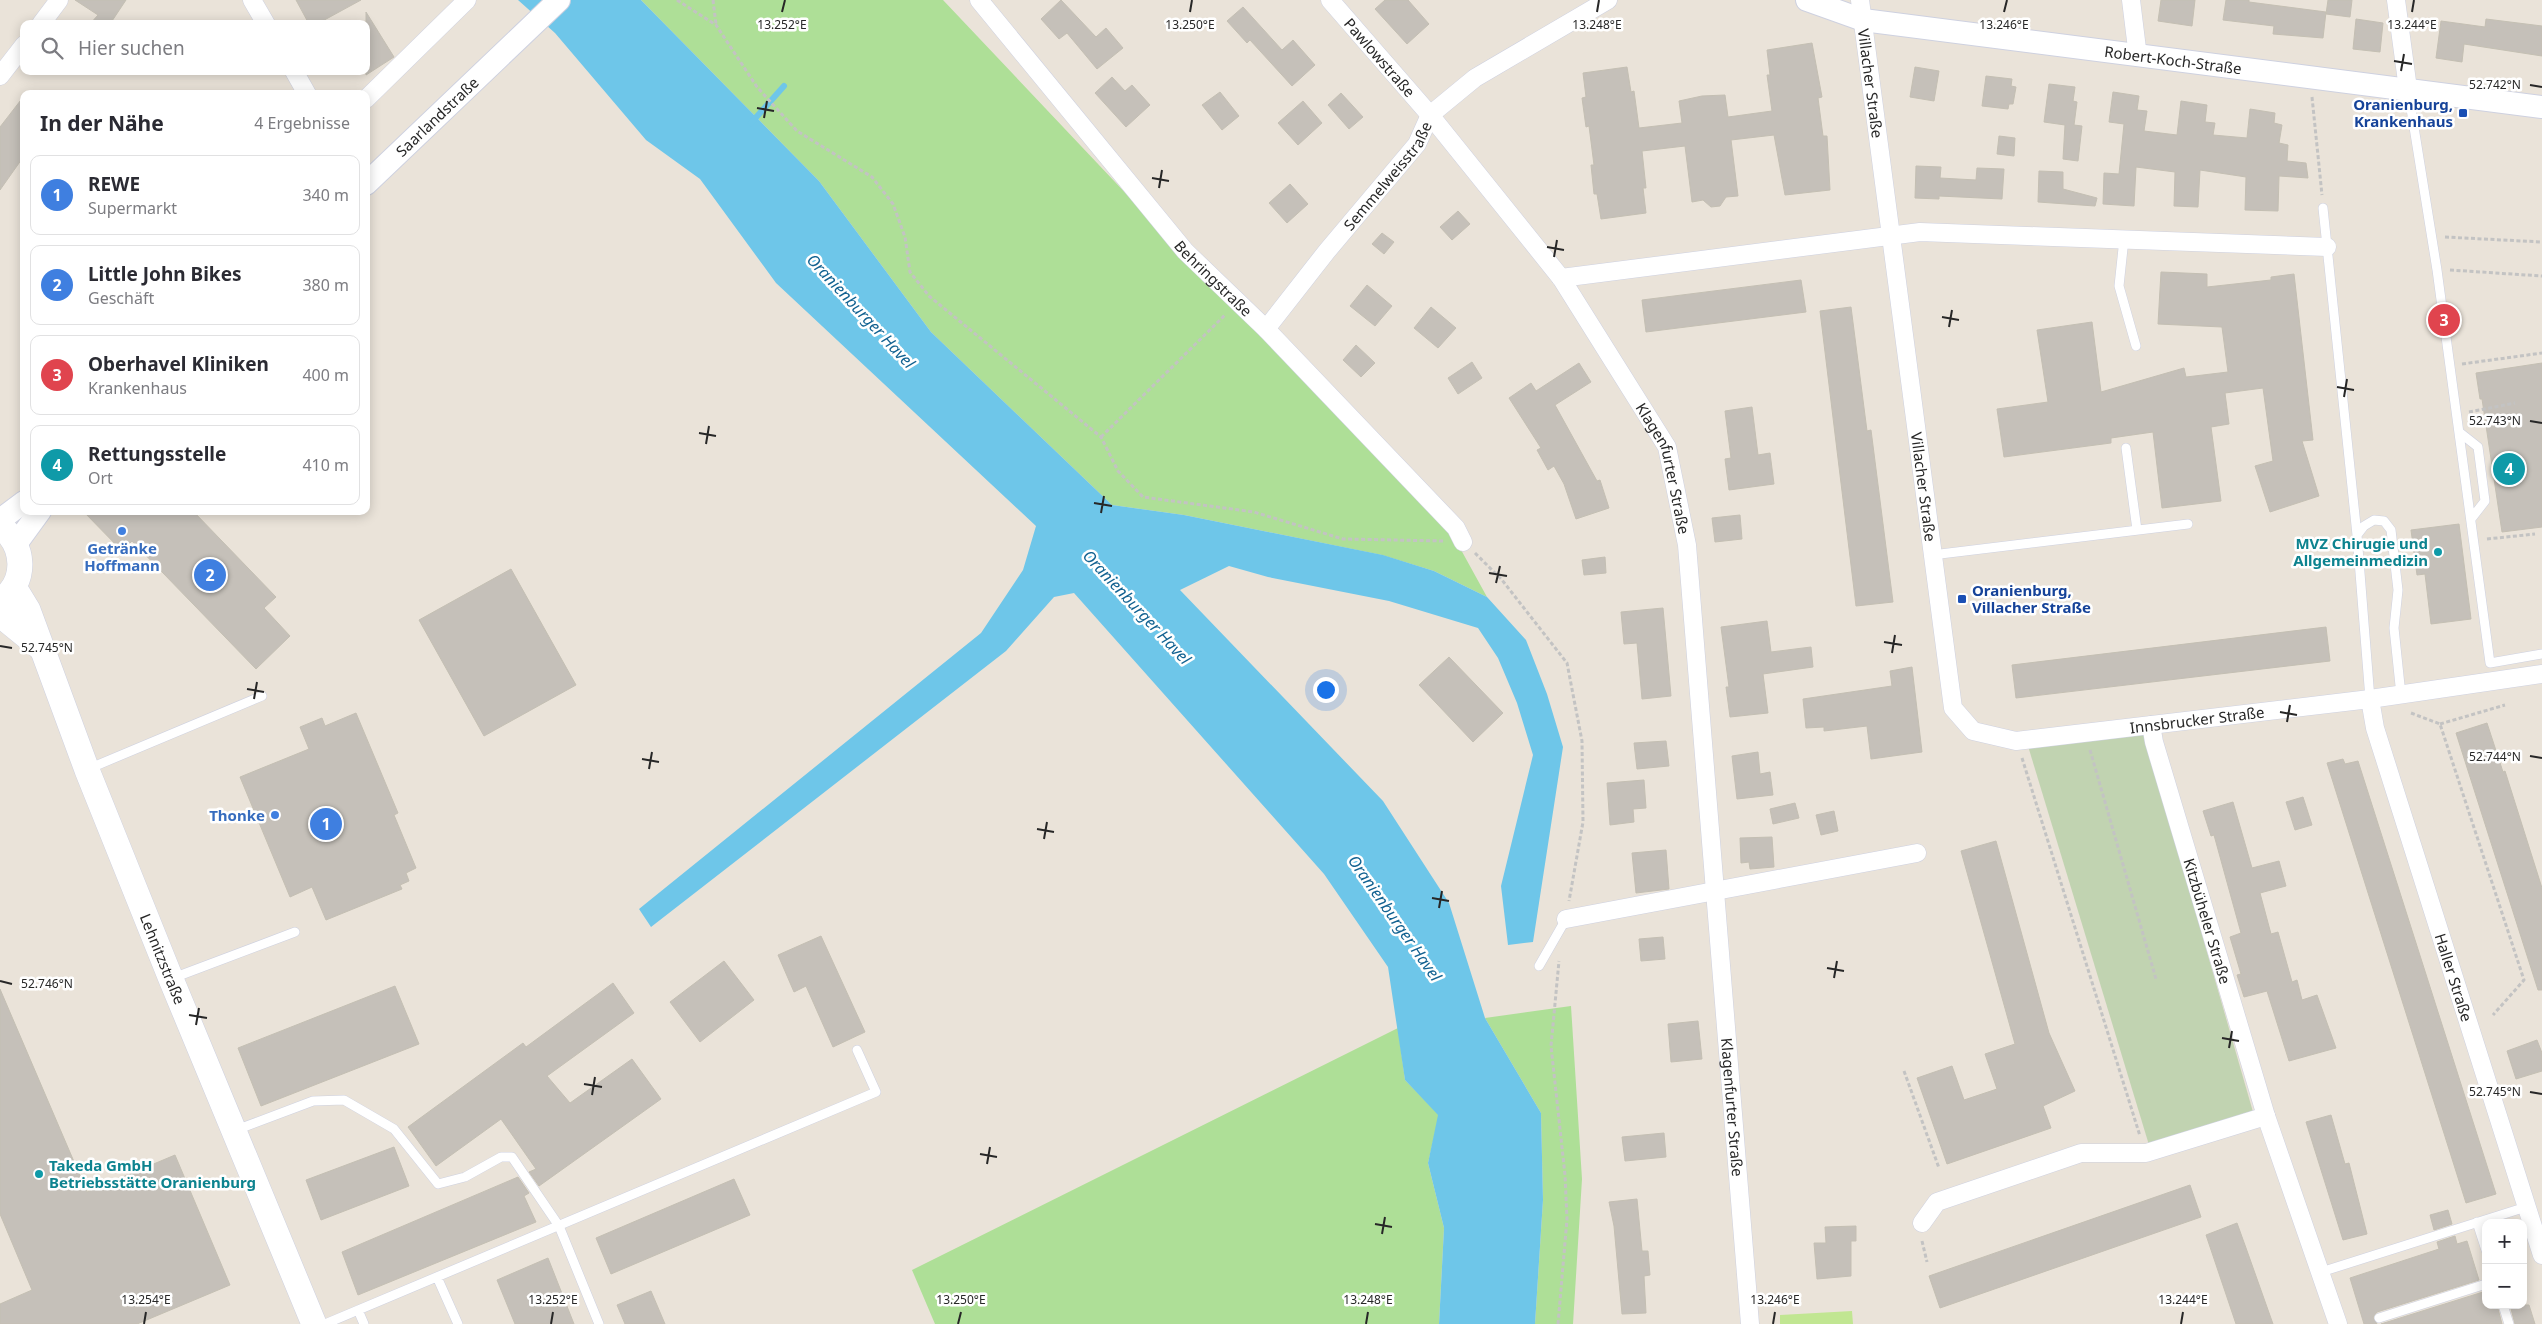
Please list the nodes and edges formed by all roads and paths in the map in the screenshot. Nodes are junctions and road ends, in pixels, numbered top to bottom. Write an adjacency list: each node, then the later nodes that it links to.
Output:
1 (59, 0): 14 (street)
2 (252, 0): 15 (street)
3 (467, 0): 24 (street)
4 (559, 0): 27 (street, Saarlandstraße)
5 (677, 0): 16 (path)
6 (713, 0): 16 (path)
7 (979, 0): 37 (street, Behringstraße)
8 (1330, 0): 26 (street, Pawlowstraße)
9 (1608, 0): 26 (street, Semmelweisstraße)
10 (1807, 0): 13 (street, Robert-Koch-Straße)
11 (2131, 0): 18 (street)
12 (2396, 0): 22 (street)
13 (1861, 10): 18 (street, Robert-Koch-Straße); 29 (street, Villacher Straße)
14 (43, 20)
15 (264, 20)
16 (716, 25): 45 (path)
17 (20, 51): 20 (street)
18 (2138, 56): 21 (street, Robert-Koch-Straße)
19 (296, 75): 23 (street)
20 (0, 76)
21 (2310, 76): 22 (street, Robert-Koch-Straße); 28 (path)
22 (2408, 89): 25 (street, Robert-Koch-Straße); 30 (lane)
23 (305, 90)
24 (370, 95)
25 (2542, 108)
26 (1430, 115): 36 (street, Klagenfurter Straße); 38 (street, Semmelweisstraße)
27 (370, 180)
28 (2323, 208): 33 (lane)
29 (1891, 235): 31 (street); 36 (street); 59 (street, Villacher Straße)
30 (2432, 237): 32 (path); 34 (lane)
31 (2124, 239): 33 (street); 39 (lane)
32 (2542, 242)
33 (2327, 246): 55 (lane)
34 (2437, 270): 35 (path); 41 (lane)
35 (2542, 276)
36 (1561, 278): 76 (street, Klagenfurter Straße)
37 (1238, 302): 38 (street, Behringstraße); 45 (path)
38 (1266, 329): 57 (street, Behringstraße)
39 (2136, 346)
40 (2542, 353): 41 (path)
41 (2450, 366): 43 (lane)
42 (2515, 403): 43 (path)
43 (2456, 415): 44 (lane)
44 (2459, 432): 49 (lane); 49 (lane)
45 (1101, 436): 57 (path)
46 (2126, 448): 53 (lane)
47 (20, 505): 50 (street)
48 (37, 515): 58 (street)
49 (2471, 518): 56 (lane)
50 (0, 520)
51 (2188, 524): 53 (lane)
52 (0, 526): 58 (main road)
53 (2137, 530): 59 (lane)
54 (2535, 534): 56 (path)
55 (2357, 535): 66 (lane); 67 (lane)
56 (2474, 541): 63 (lane)
57 (1463, 542): 77 (path)
58 (16, 544): 60 (main road)
59 (1932, 555): 71 (street, Villacher Straße)
60 (7, 594): 62 (main road, Lehnitzstraße)
61 (0, 610): 62 (main road, Lehnitzstraße)
62 (41, 648): 74 (main road, Lehnitzstraße)
63 (2542, 654)
64 (2542, 674): 67 (street, Innsbrucker Straße)
65 (262, 696): 74 (lane)
66 (2370, 699): 67 (street, Innsbrucker Straße); 70 (street, Innsbrucker Straße); 90 (street, Haller Straße)
67 (2403, 702): 69 (path)
68 (2505, 705): 69 (path)
69 (2440, 724): 83 (path)
70 (2151, 725): 72 (street, Innsbrucker Straße); 86 (street, Kitzbüheler Straße)
71 (1973, 731): 73 (street, Innsbrucker Straße)
72 (2086, 732): 73 (street, Innsbrucker Straße); 82 (path)
73 (2016, 741): 88 (path)
74 (88, 770): 81 (main road, Lehnitzstraße)
75 (1917, 852): 76 (street)
76 (1714, 890): 77 (street); 108 (street, Klagenfurter Straße)
77 (1566, 918): 80 (lane)
78 (296, 932): 81 (lane)
79 (1560, 953): 107 (path)
80 (1539, 966)
81 (171, 979): 87 (main road, Lehnitzstraße)
82 (2156, 979)
83 (2493, 1015)
84 (856, 1050): 93 (lane)
85 (1904, 1071): 89 (path)
86 (2266, 1116): 92 (street); 96 (street, Kitzbüheler Straße)
87 (233, 1132): 93 (lane); 102 (main road, Lehnitzstraße)
88 (2142, 1140)
89 (1939, 1168)
90 (2526, 1207): 91 (lane); 95 (street, Haller Straße)
91 (2477, 1222): 94 (lane); 96 (lane)
92 (1922, 1223)
93 (558, 1226): 97 (lane); 106 (lane)
94 (2482, 1238)
95 (2542, 1255)
96 (2320, 1272): 109 (street, Kitzbüheler Straße)
97 (437, 1276): 100 (lane); 105 (lane)
98 (2482, 1285): 101 (lane)
99 (2504, 1309): 110 (lane)
100 (358, 1310): 103 (lane); 104 (lane)
101 (2379, 1318)
102 (314, 1324)
103 (325, 1324)
104 (364, 1324)
105 (458, 1324)
106 (599, 1324)
107 (1558, 1324)
108 (1750, 1324)
109 (2338, 1324)
110 (2509, 1324)

